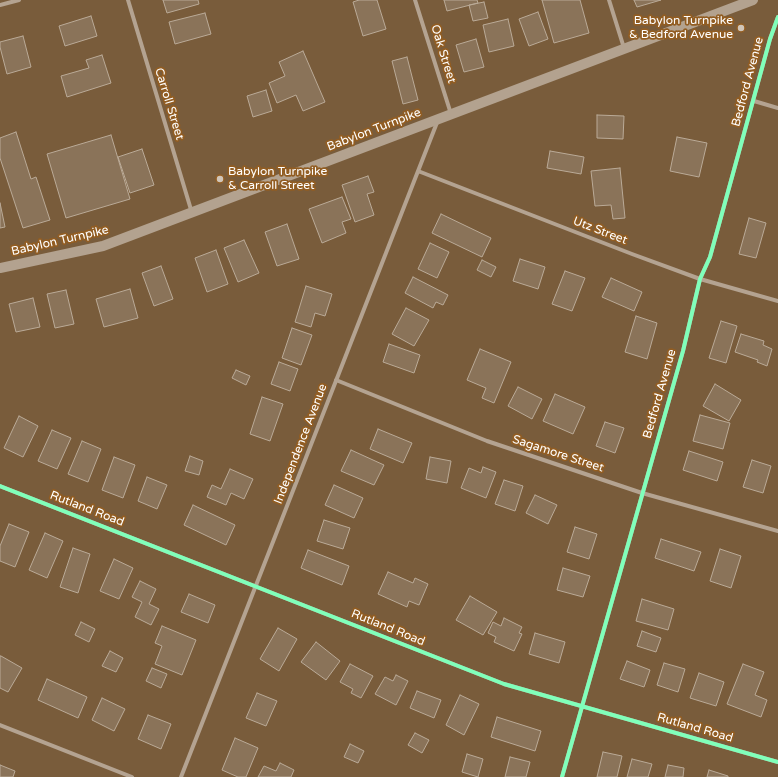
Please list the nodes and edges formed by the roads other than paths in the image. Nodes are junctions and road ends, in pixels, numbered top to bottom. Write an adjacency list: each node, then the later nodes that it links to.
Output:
1 (19, 0): 6 (street)
2 (128, 0): 14 (street, Carroll Street)
3 (415, 0): 11 (street, Oak Street)
4 (609, 0): 8 (street)
5 (753, 0): 8 (main road, Babylon Turnpike)
6 (0, 5)
7 (778, 17): 9 (street, Bedford Avenue)
8 (624, 49): 11 (main road, Babylon Turnpike)
9 (754, 101): 10 (street); 16 (street, Bedford Avenue)
10 (778, 108)
11 (451, 114): 12 (main road, Babylon Turnpike)
12 (439, 119): 13 (street, Independence Avenue); 14 (main road, Babylon Turnpike)
13 (418, 171): 16 (street, Utz Street); 18 (street, Independence Avenue)
14 (192, 213): 15 (main road, Babylon Turnpike)
15 (0, 268)
16 (700, 279): 17 (street, Utz Street); 20 (street, Bedford Avenue)
17 (778, 301)
18 (336, 380): 20 (street, Sagamore Street); 22 (street, Independence Avenue)
19 (0, 486): 22 (street, Rutland Road)
20 (642, 493): 21 (street, Sagamore Street); 23 (street, Bedford Avenue)
21 (778, 531)
22 (256, 586): 23 (street, Rutland Road); 27 (street, Independence Avenue)
23 (582, 706): 25 (street, Rutland Road); 28 (street, Bedford Avenue)
24 (0, 725): 26 (street)
25 (778, 762)
26 (132, 777)
27 (181, 777)
28 (562, 777)

